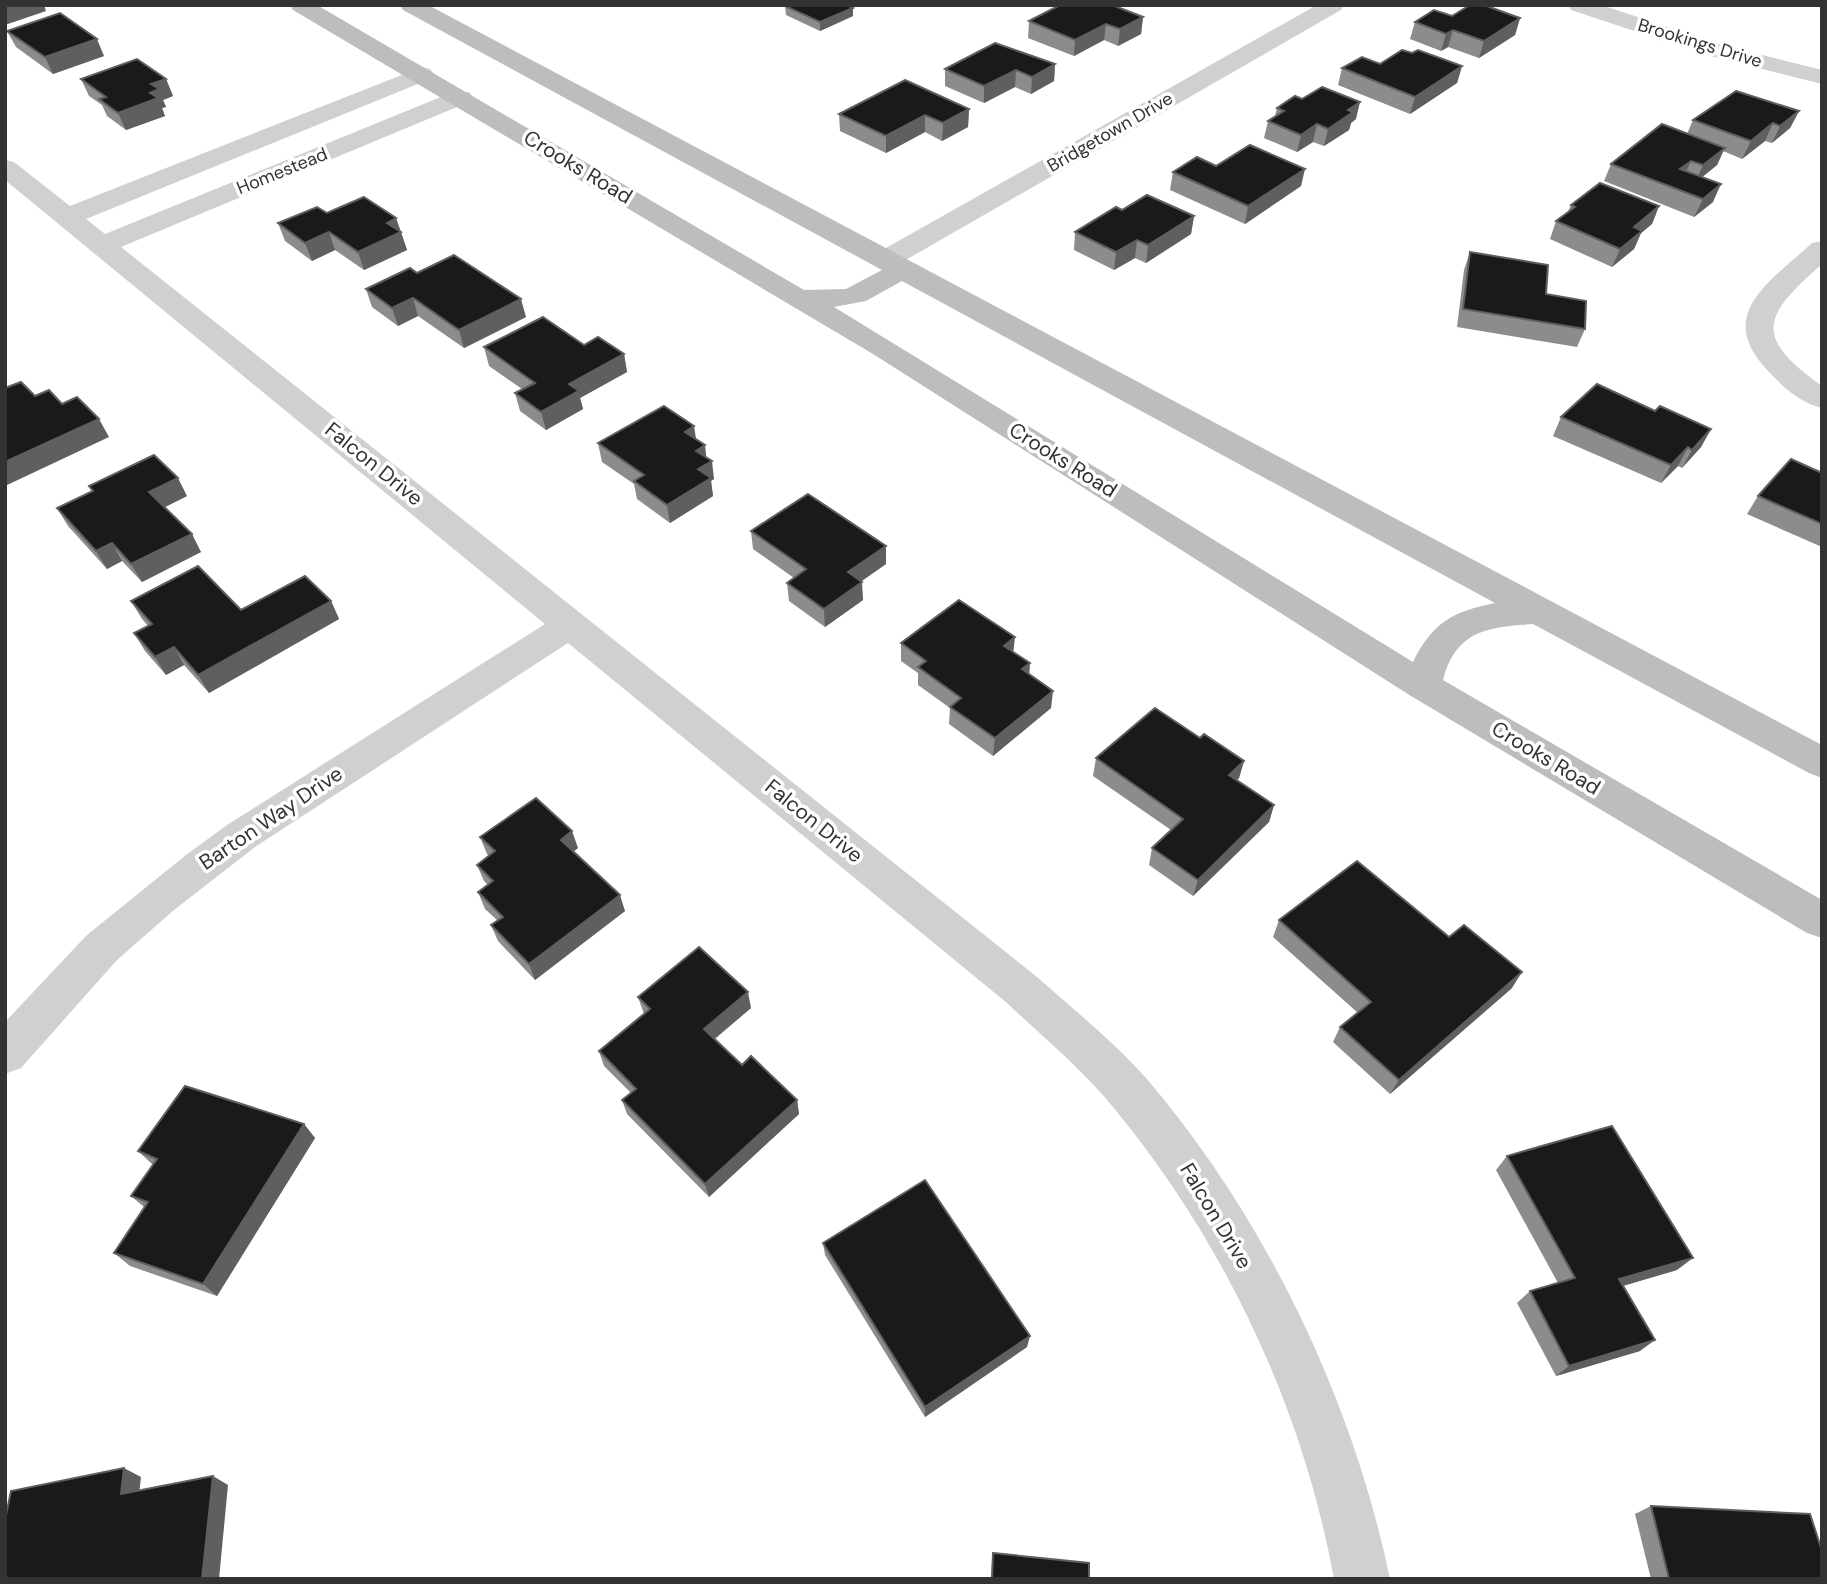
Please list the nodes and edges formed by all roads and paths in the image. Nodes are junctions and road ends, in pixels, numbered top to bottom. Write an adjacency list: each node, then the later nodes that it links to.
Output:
1 (301, 5): 6 (main road, Crooks Road)
2 (411, 5): 5 (main road)
3 (1333, 5): 13 (street, Bridgetown Drive)
4 (1579, 5): 7 (street, Brookings Drive)
5 (505, 58): 6 (main road); 13 (main road)
6 (422, 74): 8 (main road, Crooks Road); 10 (street, Homestead)
7 (1822, 77)
8 (461, 97): 11 (street, Homestead); 14 (main road, Crooks Road)
9 (5, 167): 10 (street, Falcon Drive)
10 (67, 217): 11 (street, Falcon Drive)
11 (102, 245): 17 (street, Falcon Drive)
12 (1822, 249): 15 (street)
13 (895, 263): 14 (main road); 16 (main road)
14 (799, 298): 18 (main road, Crooks Road)
15 (1822, 399)
16 (1541, 611): 18 (main road); 19 (main road)
17 (571, 624): 21 (street, Barton Way Drive); 22 (street, Falcon Drive)
18 (1424, 686): 20 (main road, Crooks Road)
19 (1822, 763)
20 (1822, 921)
21 (5, 1054)
22 (1362, 1579)

